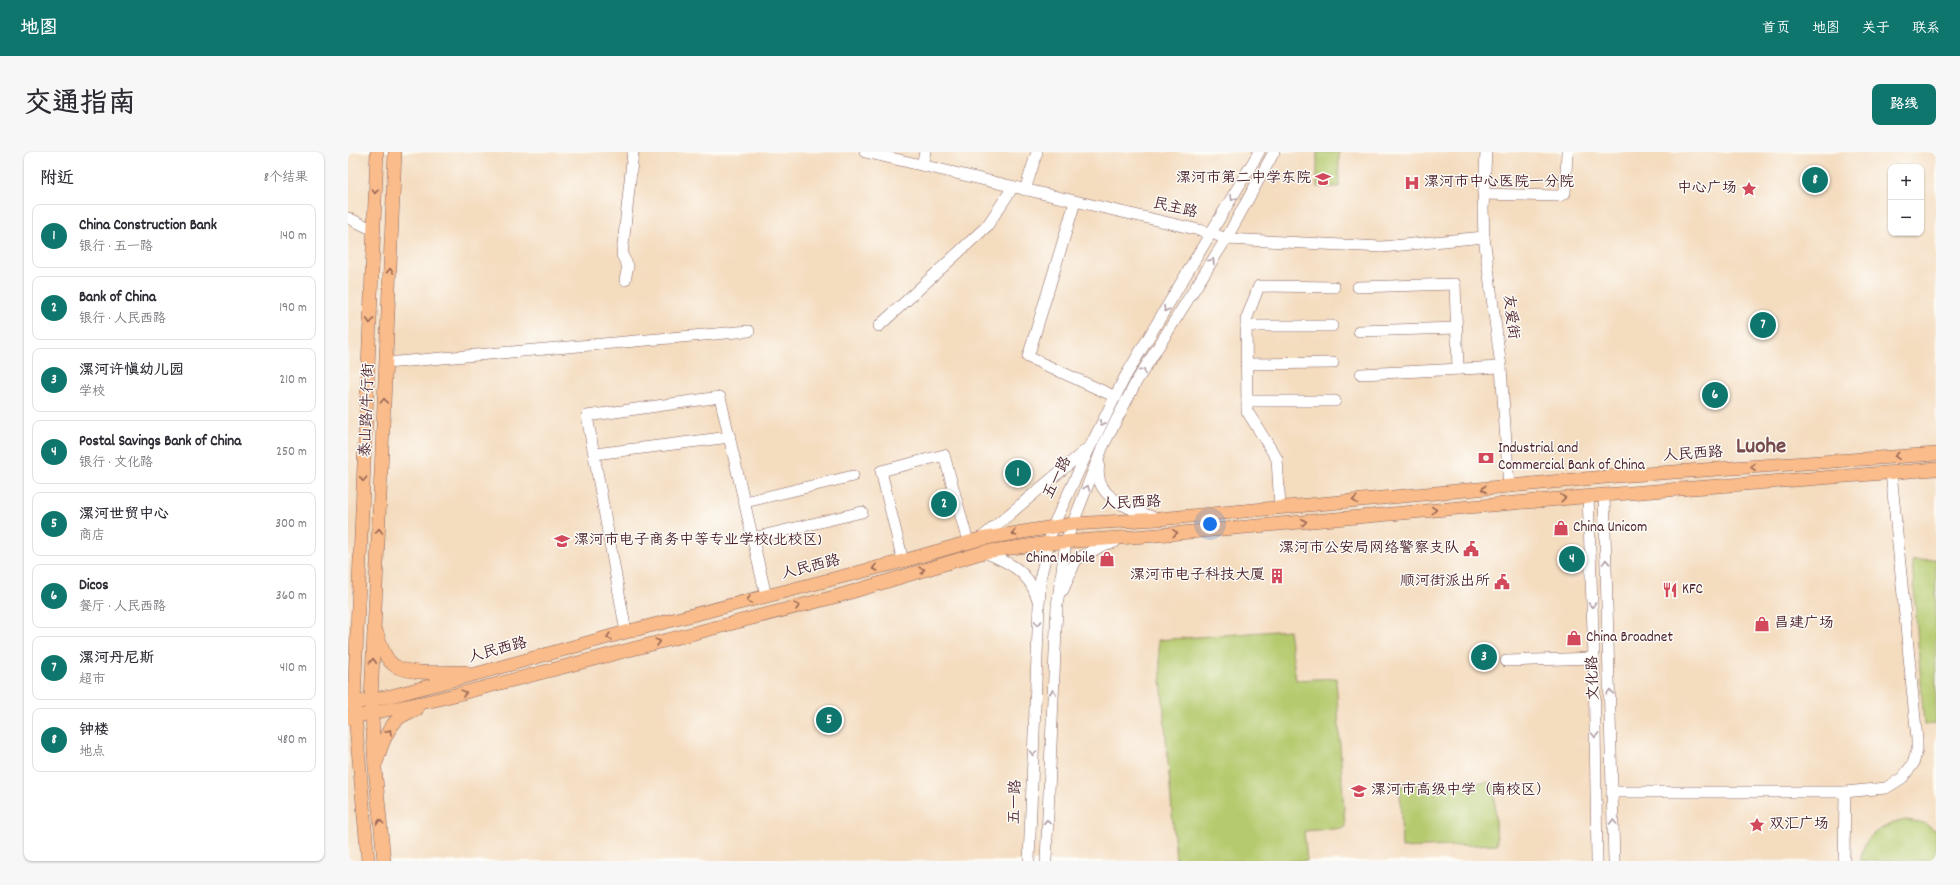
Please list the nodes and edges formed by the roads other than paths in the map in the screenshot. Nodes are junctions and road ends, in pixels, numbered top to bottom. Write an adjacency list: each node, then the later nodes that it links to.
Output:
1 (376, 152): 17 (main road, 泰山路/牛行街, one-way to 17)
2 (395, 152): 30 (main road, 泰山路/牛行街, one-way to 2)
3 (633, 152): 21 (street)
4 (865, 152): 11 (street, 民主路)
5 (925, 152): 11 (street)
6 (1037, 152): 13 (street)
7 (1259, 152): 18 (street, 五一路, one-way to 18)
8 (1274, 152): 20 (street, 五一路)
9 (1486, 152): 14 (street, 友爱街)
10 (1567, 152): 14 (street)
11 (922, 165): 12 (street, 民主路)
12 (1013, 187): 13 (street, 民主路); 24 (street)
13 (1025, 190): 15 (street, 民主路)
14 (1483, 194): 19 (street, 友爱街)
15 (1075, 202): 18 (street, 民主路); 36 (street)
16 (348, 218): 17 (street)
17 (374, 230): 69 (main road, 泰山路/牛行街, one-way to 69)
18 (1212, 233): 20 (street, 民主路); 36 (street, 五一路, one-way to 36)
19 (1484, 237): 20 (street, 民主路); 33 (street, 友爱街)
20 (1226, 239): 41 (street, 五一路, one-way to 20)
21 (625, 280)
22 (1334, 287): 25 (street)
23 (1358, 287): 27 (street)
24 (879, 326)
25 (1246, 326): 26 (street); 32 (street)
26 (1332, 326)
27 (1457, 328): 29 (street); 34 (street)
28 (750, 331): 30 (street)
29 (1360, 331)
30 (386, 363): 68 (main road, 泰山路/牛行街, one-way to 30)
31 (1333, 363): 32 (street)
32 (1246, 364): 37 (street)
33 (1500, 367): 34 (street); 47 (street, 友爱街)
34 (1458, 369): 35 (street)
35 (1361, 374)
36 (1116, 397): 40 (street, 五一路, one-way to 40)
37 (1246, 401): 38 (street); 51 (street)
38 (1335, 401)
39 (730, 437): 42 (street); 42 (street); 50 (street)
40 (1091, 445): 57 (street, 五一路); 60 (street)
41 (1103, 446): 55 (street); 56 (street, 五一路, one-way to 41)
42 (595, 454): 70 (street)
43 (1936, 454): 47 (main road, 人民西路, one-way to 47)
44 (1936, 469): 45 (main road, 人民西路)
45 (1891, 472): 48 (main road, 人民西路); 83 (street)
46 (852, 476): 50 (street)
47 (1509, 487): 51 (main road, 人民西路, one-way to 51)
48 (1604, 495): 49 (main road, 人民西路); 54 (street, 文化路)
49 (1588, 496): 53 (street, 文化路); 58 (main road, 人民西路, one-way to 49)
50 (745, 502): 59 (street)
51 (1280, 507): 55 (main road, 人民西路)
52 (862, 512): 59 (street)
53 (1588, 512): 54 (street); 71 (street, 文化路, one-way to 71)
54 (1605, 512): 82 (street, 文化路, one-way to 54)
55 (1159, 519): 56 (main road, 人民西路)
56 (1072, 524): 57 (main road, 人民西路); 61 (street, 五一路)
57 (1053, 526): 60 (main road, 人民西路, one-way to 60); 62 (street, 五一路)
58 (1146, 536): 61 (main road, 人民西路); 67 (street)
59 (753, 538): 65 (street)
60 (974, 541): 64 (main road, 人民西路); 64 (street)
61 (1066, 541): 62 (main road, 人民西路); 67 (street, 五一路)
62 (1048, 543): 63 (main road, 人民西路); 66 (street, 五一路)
63 (984, 552): 66 (street); 75 (main road, 人民西路, one-way to 63)
64 (903, 561): 65 (main road, 人民西路, one-way to 65)
65 (766, 596): 70 (main road, 人民西路, one-way to 70)
66 (1038, 605): 86 (street, 五一路, one-way to 86)
67 (1056, 606): 87 (street, 五一路, one-way to 67)
68 (375, 627): 74 (main road); 77 (main road, 泰山路/牛行街, one-way to 68)
69 (356, 630): 73 (main road); 76 (main road, 泰山路/牛行街)
70 (626, 632): 74 (main road, 人民西路, one-way to 74)
71 (1594, 658): 72 (street); 88 (street, 文化路, one-way to 88)
72 (1506, 661)
73 (348, 663)
74 (483, 672): 77 (main road, 人民西路)
75 (435, 700): 77 (main road, 人民西路); 81 (main road, one-way to 75)
76 (351, 703): 77 (main road, 人民西路); 78 (main road, 泰山路/牛行街)
77 (372, 706): 78 (main road, 人民西路); 81 (main road, 泰山路/牛行街)
78 (351, 717): 80 (main road, 泰山路/牛行街)
79 (348, 750): 80 (main road)
80 (359, 768): 84 (main road, 泰山路/牛行街)
81 (375, 768): 85 (main road, 泰山路/牛行街, one-way to 81)
82 (1612, 792): 83 (street); 89 (street, 文化路, one-way to 82)
83 (1844, 792): 90 (street)
84 (368, 861)
85 (384, 861)
86 (1029, 861)
87 (1046, 861)
88 (1597, 861)
89 (1614, 861)
90 (1844, 861)

